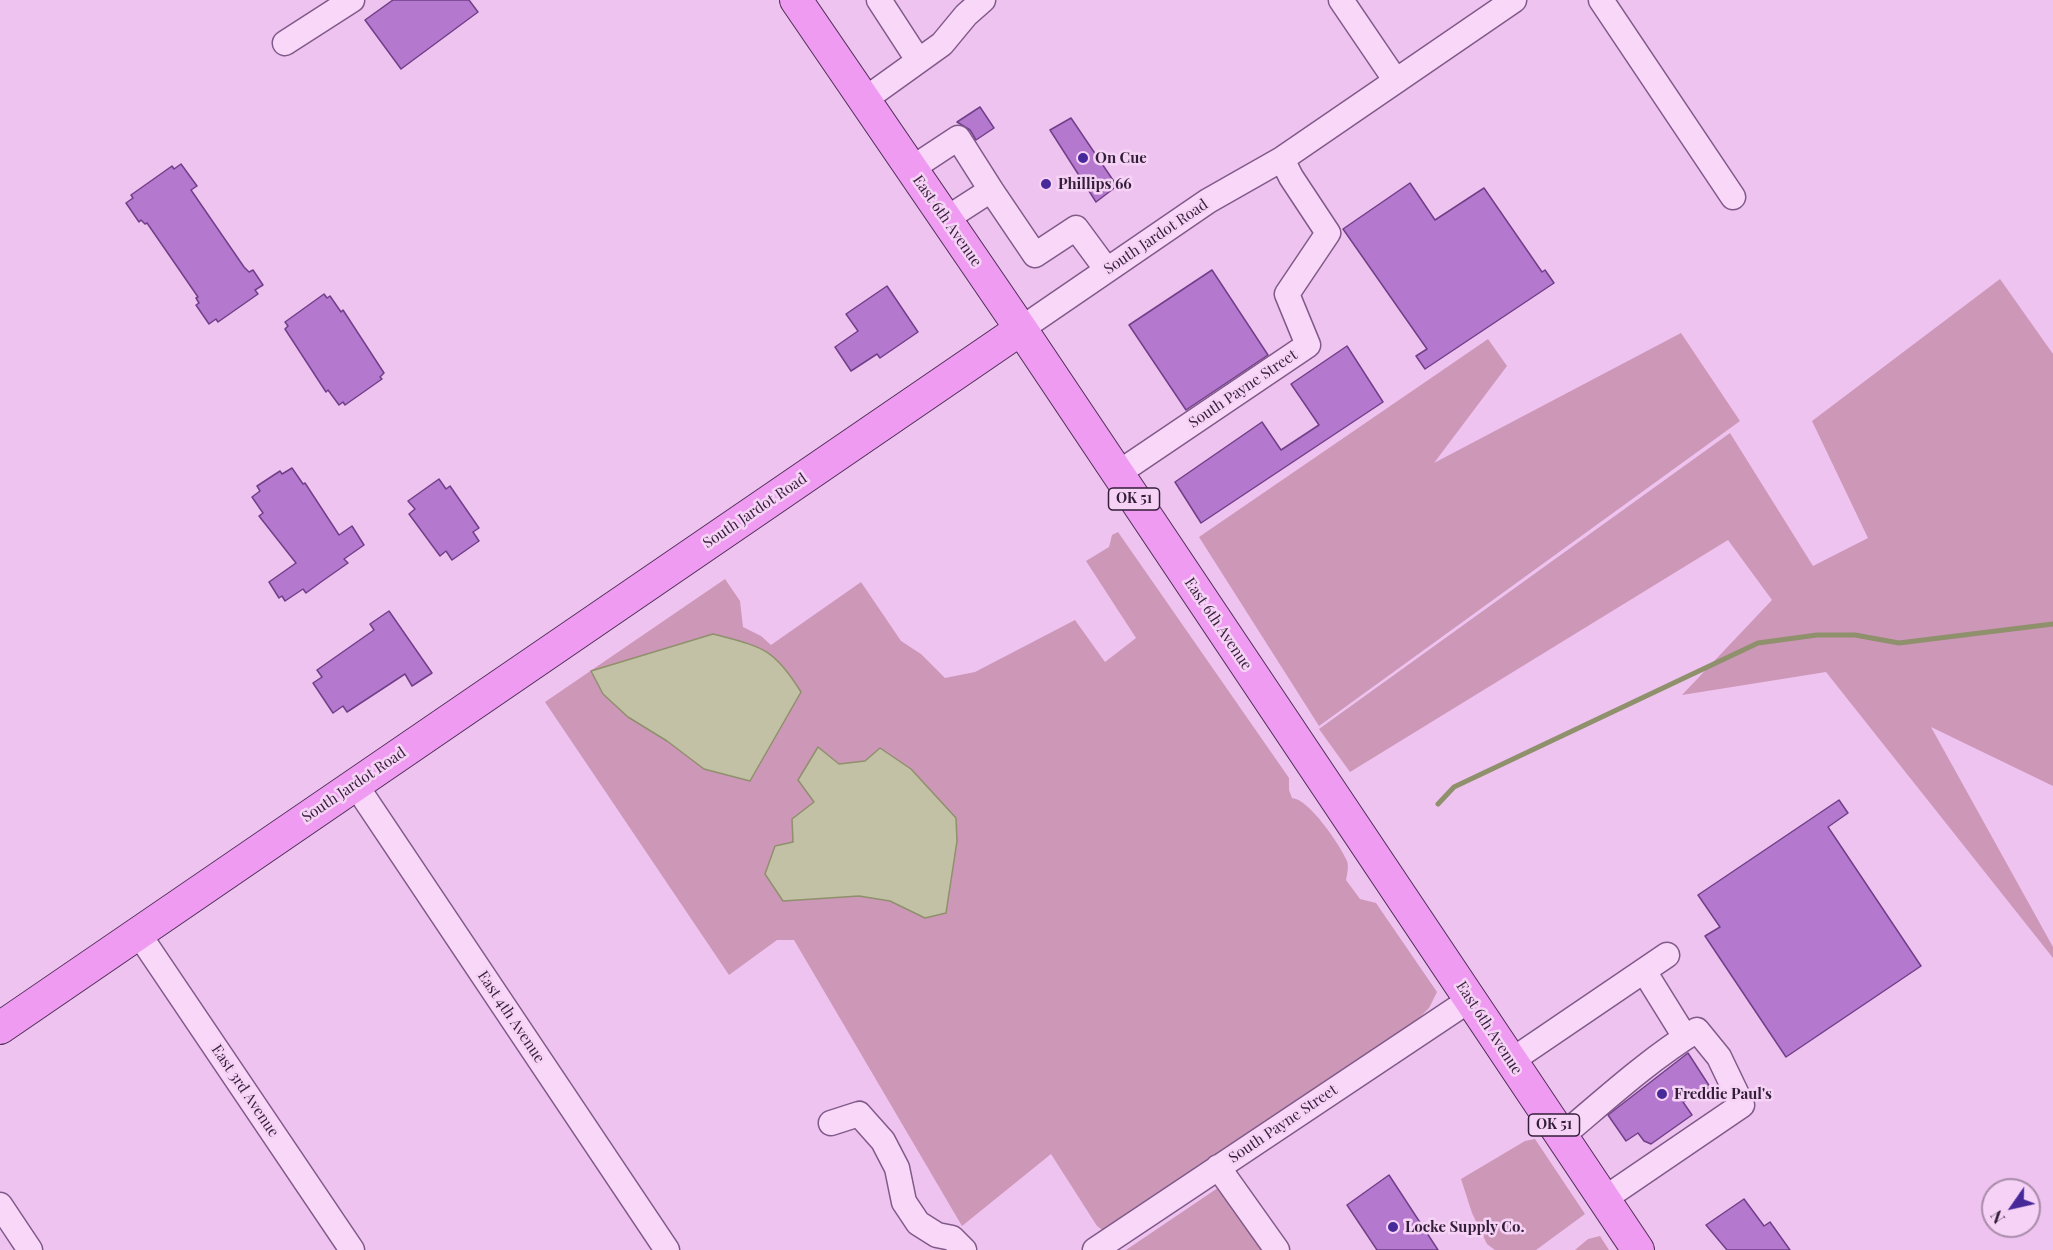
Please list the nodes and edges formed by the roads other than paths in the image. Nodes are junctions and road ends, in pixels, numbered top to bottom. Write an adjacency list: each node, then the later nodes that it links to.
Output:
1 (352, 0): 8 (street)
2 (796, 0): 11 (main road, East 6th Avenue / OK 51)
3 (879, 0): 9 (street)
4 (983, 0): 9 (street)
5 (1341, 0): 10 (street)
6 (1514, 0): 10 (street, South Jardot Road)
7 (1601, 0): 15 (street)
8 (285, 44)
9 (918, 60): 11 (street)
10 (1396, 81): 12 (street, South Jardot Road)
11 (864, 100): 13 (main road, East 6th Avenue / OK 51)
12 (1282, 159): 17 (street, South Jardot Road); 19 (street, South Payne Street)
13 (911, 169): 14 (street); 16 (main road, East 6th Avenue / OK 51)
14 (991, 190): 16 (street); 17 (street)
15 (1732, 197)
16 (946, 219): 18 (main road, East 6th Avenue / OK 51)
17 (1107, 270): 18 (street, South Jardot Road)
18 (1021, 329): 19 (main road, East 6th Avenue / OK 51); 20 (main road, South Jardot Road)
19 (1117, 474): 24 (main road, East 6th Avenue / OK 51)
20 (355, 784): 21 (main road, South Jardot Road); 35 (street, East 4th Avenue)
21 (138, 933): 25 (main road, South Jardot Road); 34 (street, East 3rd Avenue)
22 (1667, 955): 23 (street)
23 (1644, 971): 26 (street); 27 (street)
24 (1471, 999): 27 (main road, East 6th Avenue / OK 51); 30 (street, South Payne Street)
25 (0, 1028)
26 (1685, 1037): 29 (street); 31 (street)
27 (1512, 1061): 29 (main road, East 6th Avenue / OK 51)
28 (831, 1123): 36 (street)
29 (1562, 1136): 31 (main road, East 6th Avenue / OK 51)
30 (1218, 1167): 37 (street, South Payne Street); 38 (street)
31 (1604, 1199): 39 (main road, East 6th Avenue / OK 51)
32 (0, 1205): 33 (street)
33 (30, 1250)
34 (352, 1250)
35 (667, 1250)
36 (964, 1250)
37 (1095, 1250)
38 (1277, 1250)
39 (1638, 1250)

